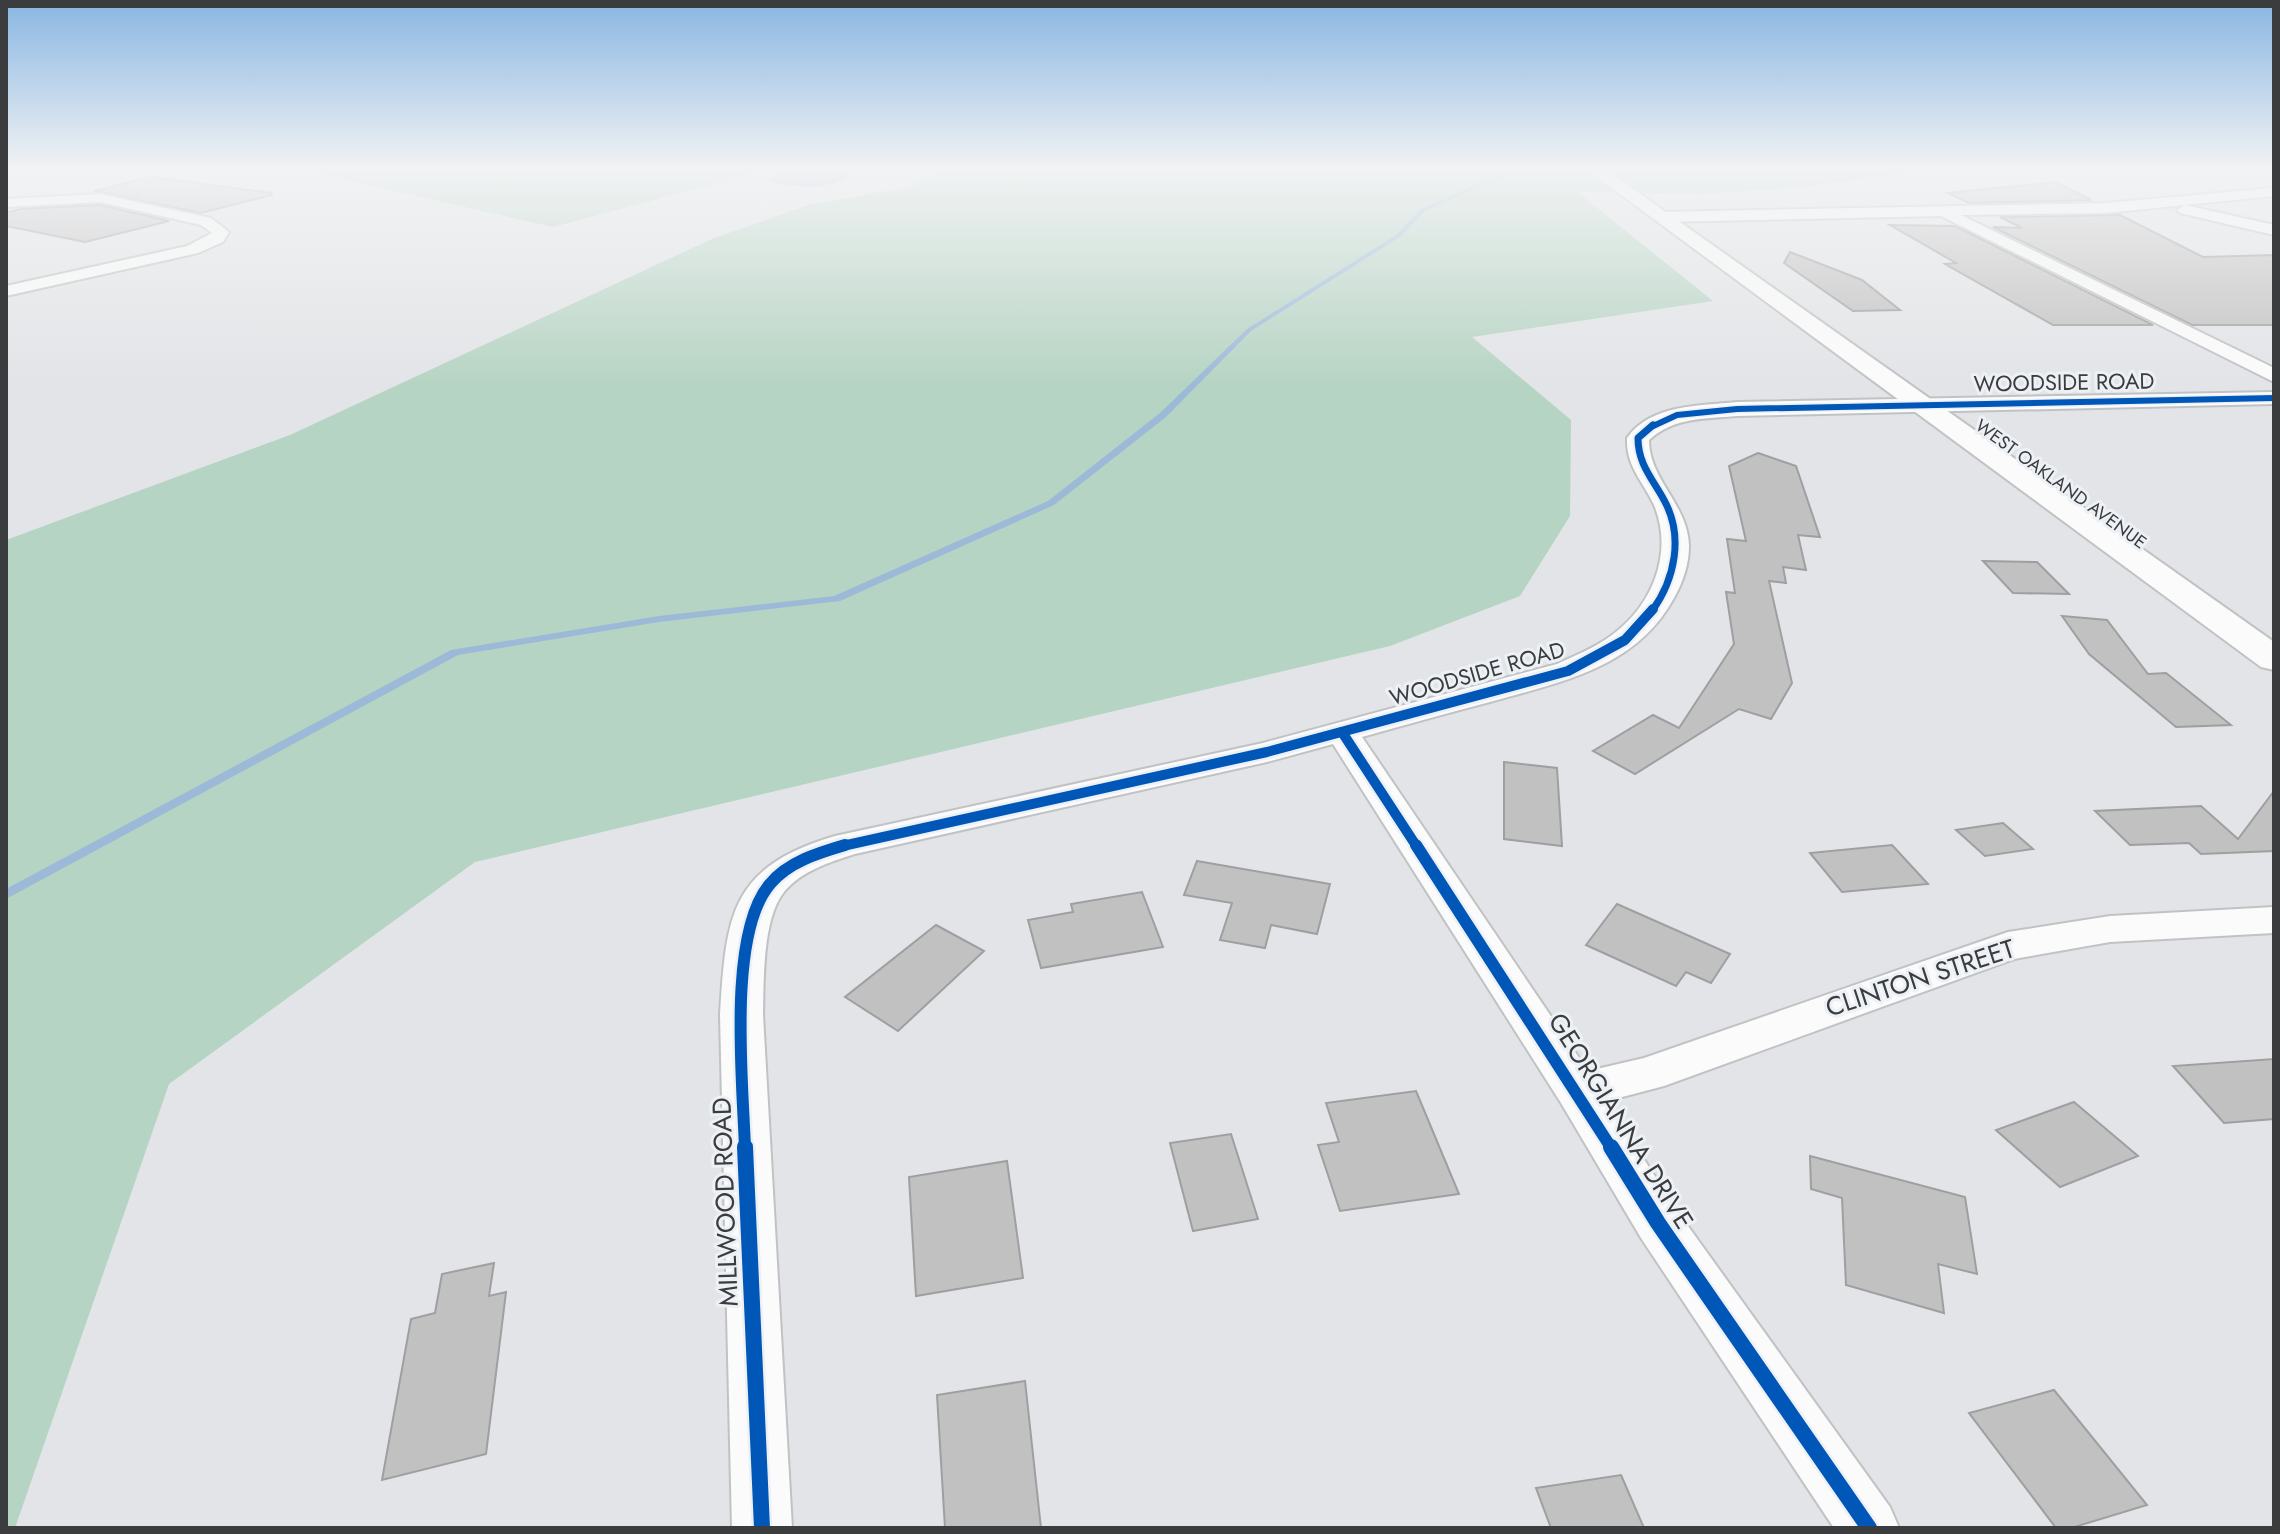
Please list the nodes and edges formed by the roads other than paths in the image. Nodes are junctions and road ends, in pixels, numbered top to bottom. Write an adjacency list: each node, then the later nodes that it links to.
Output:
1 (212, 241): 4 (street)
2 (1693, 241): 7 (street, WEST OAKLAND AVENUE)
3 (1999, 241): 5 (street)
4 (6, 291)
5 (2274, 376)
6 (2274, 398): 7 (street, WOODSIDE ROAD)
7 (1923, 405): 8 (street, WEST OAKLAND AVENUE); 9 (street, WOODSIDE ROAD)
8 (2274, 659)
9 (1342, 732): 10 (street, WOODSIDE ROAD); 12 (street, GEORGIANNA DRIVE)
10 (774, 882): 13 (street, MILLWOOD ROAD)
11 (2274, 920): 12 (street, CLINTON STREET)
12 (1577, 1091): 14 (street, GEORGIANNA DRIVE)
13 (762, 1528)
14 (1869, 1528)

